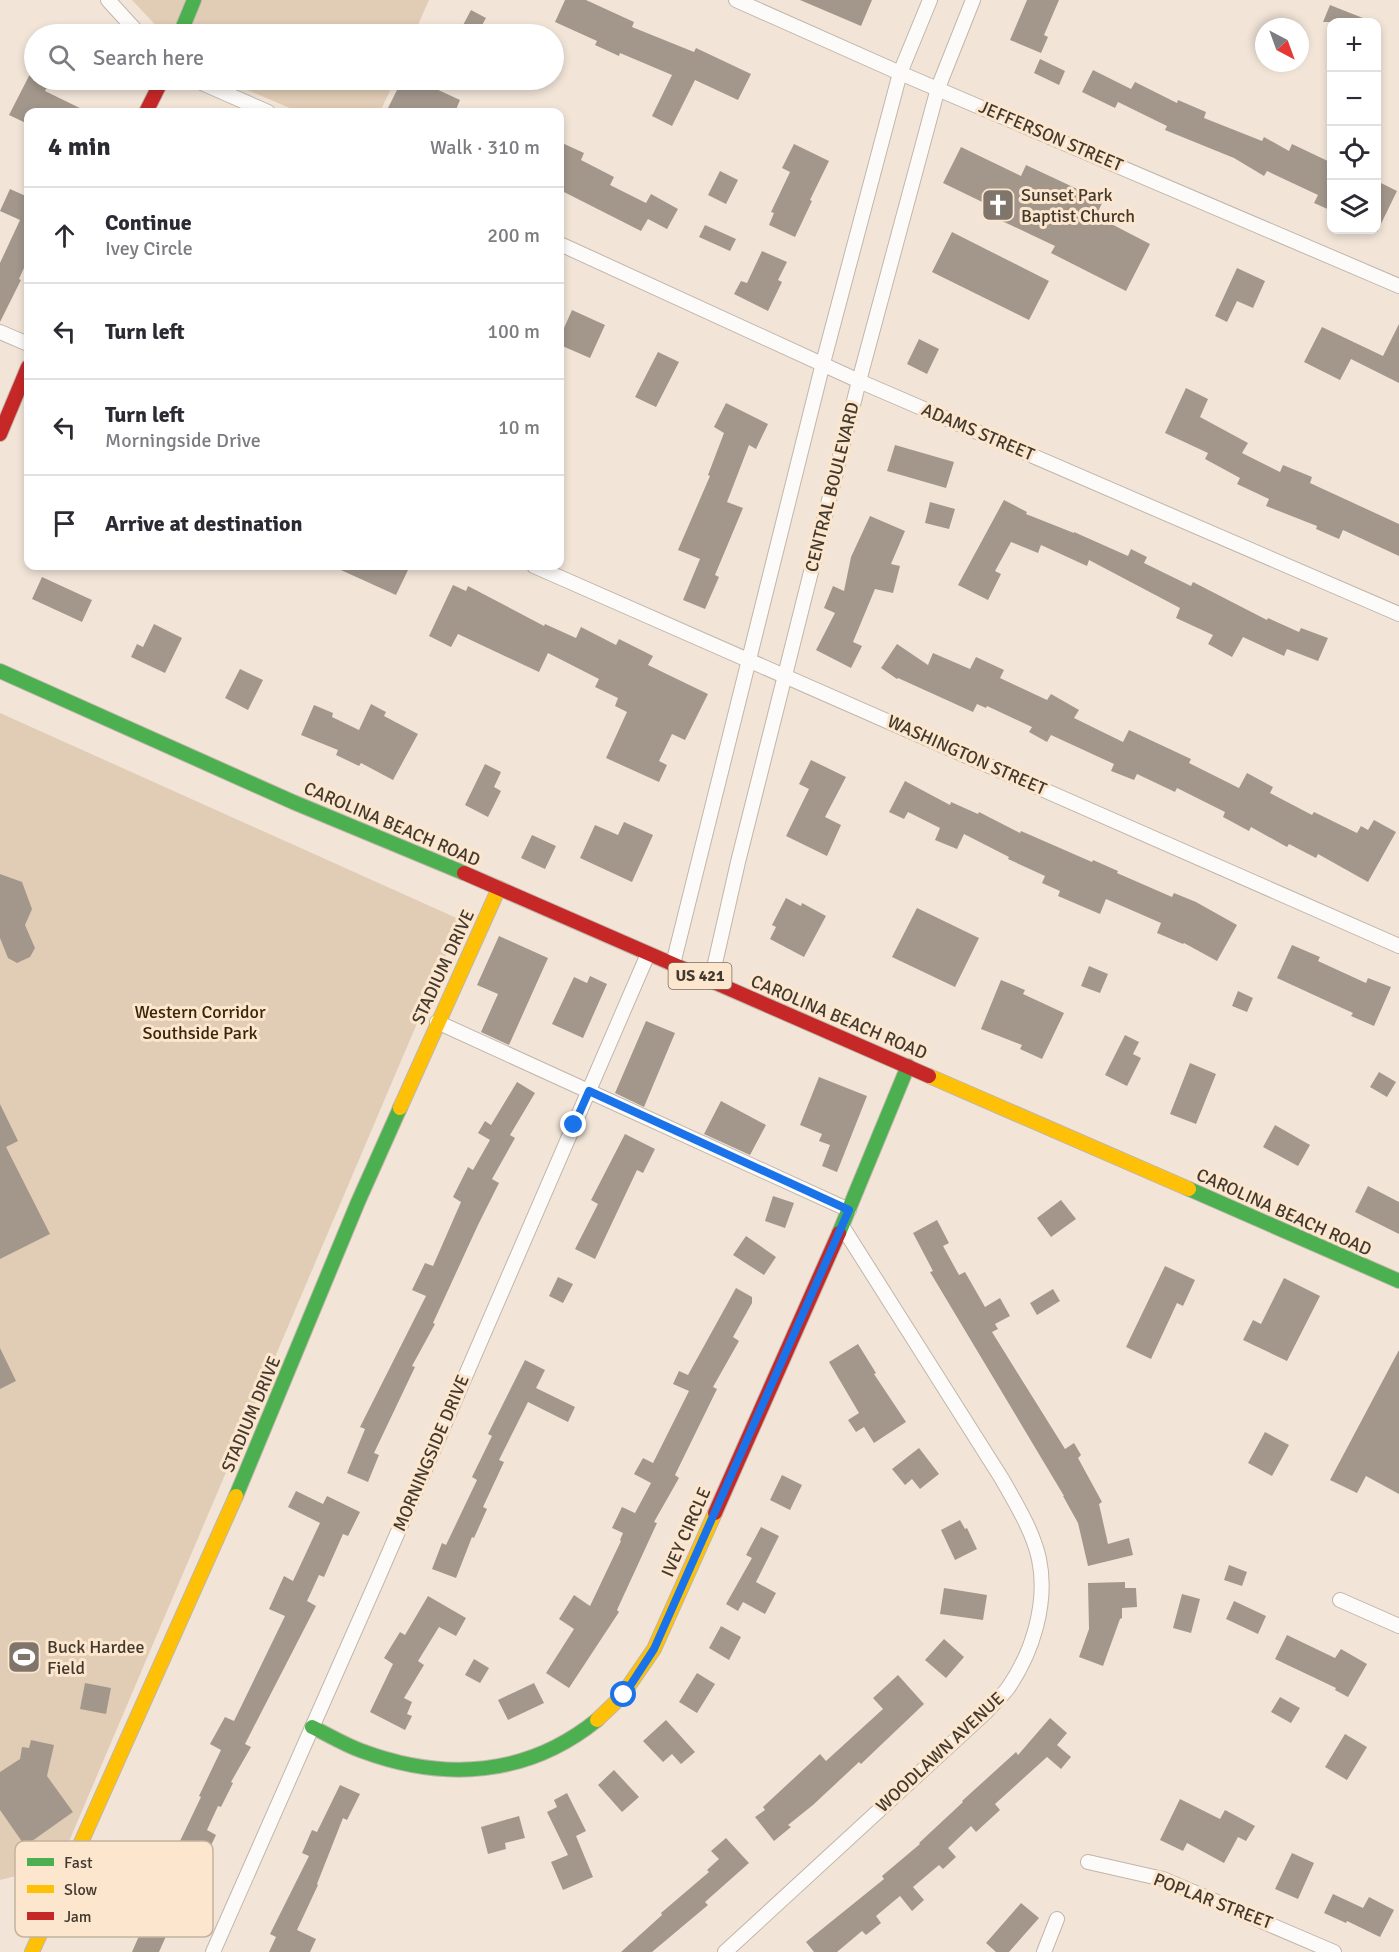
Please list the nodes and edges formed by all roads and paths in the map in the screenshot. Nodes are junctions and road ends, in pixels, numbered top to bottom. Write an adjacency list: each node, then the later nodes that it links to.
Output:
1 (108, 0): 6 (street)
2 (194, 0): 7 (main road)
3 (736, 0): 8 (street, JEFFERSON STREET)
4 (930, 0): 8 (street)
5 (973, 0): 9 (street, CENTRAL BOULEVARD)
6 (130, 24)
7 (184, 24)
8 (900, 73): 9 (street, JEFFERSON STREET); 18 (street)
9 (938, 88): 15 (street, JEFFERSON STREET); 20 (street, CENTRAL BOULEVARD)
10 (157, 90): 12 (main road)
11 (218, 90): 13 (street)
12 (149, 108)
13 (259, 108)
14 (564, 246): 18 (street, ADAMS STREET)
15 (1399, 286)
16 (0, 332): 17 (street)
17 (24, 342)
18 (823, 363): 20 (street, ADAMS STREET); 24 (street)
19 (24, 377): 21 (main road)
20 (859, 381): 23 (street, ADAMS STREET); 26 (street, CENTRAL BOULEVARD)
21 (0, 434)
22 (543, 570): 24 (street, WASHINGTON STREET)
23 (1399, 614)
24 (749, 659): 26 (street, WASHINGTON STREET); 30 (street)
25 (0, 671): 27 (main road, CAROLINA BEACH ROAD / US 421)
26 (785, 675): 28 (street, WASHINGTON STREET); 31 (street, CENTRAL BOULEVARD)
27 (499, 888): 29 (main road, CAROLINA BEACH ROAD / US 421); 32 (main road, STADIUM DRIVE)
28 (1399, 946)
29 (648, 954): 30 (main road, CAROLINA BEACH ROAD / US 421); 34 (street, MORNINGSIDE DRIVE)
30 (673, 964): 31 (main road, CAROLINA BEACH ROAD / US 421)
31 (711, 981): 33 (main road, CAROLINA BEACH ROAD / US 421)
32 (437, 1022): 34 (street); 41 (main road, STADIUM DRIVE)
33 (908, 1066): 35 (main road, IVEY CIRCLE); 37 (main road, CAROLINA BEACH ROAD / US 421)
34 (589, 1091): 35 (street); 40 (street, MORNINGSIDE DRIVE)
35 (849, 1210): 36 (main road, IVEY CIRCLE)
36 (842, 1226): 40 (main road, IVEY CIRCLE); 47 (street, WOODLAWN AVENUE)
37 (1399, 1281)
38 (1340, 1600): 39 (street)
39 (1399, 1626)
40 (312, 1727): 46 (street, MORNINGSIDE DRIVE)
41 (82, 1841)
42 (1088, 1863): 49 (street, POPLAR STREET)
43 (1057, 1919): 48 (street)
44 (39, 1937): 45 (main road, STADIUM DRIVE)
45 (32, 1952)
46 (213, 1952)
47 (725, 1952)
48 (1044, 1952)
49 (1334, 1952)

